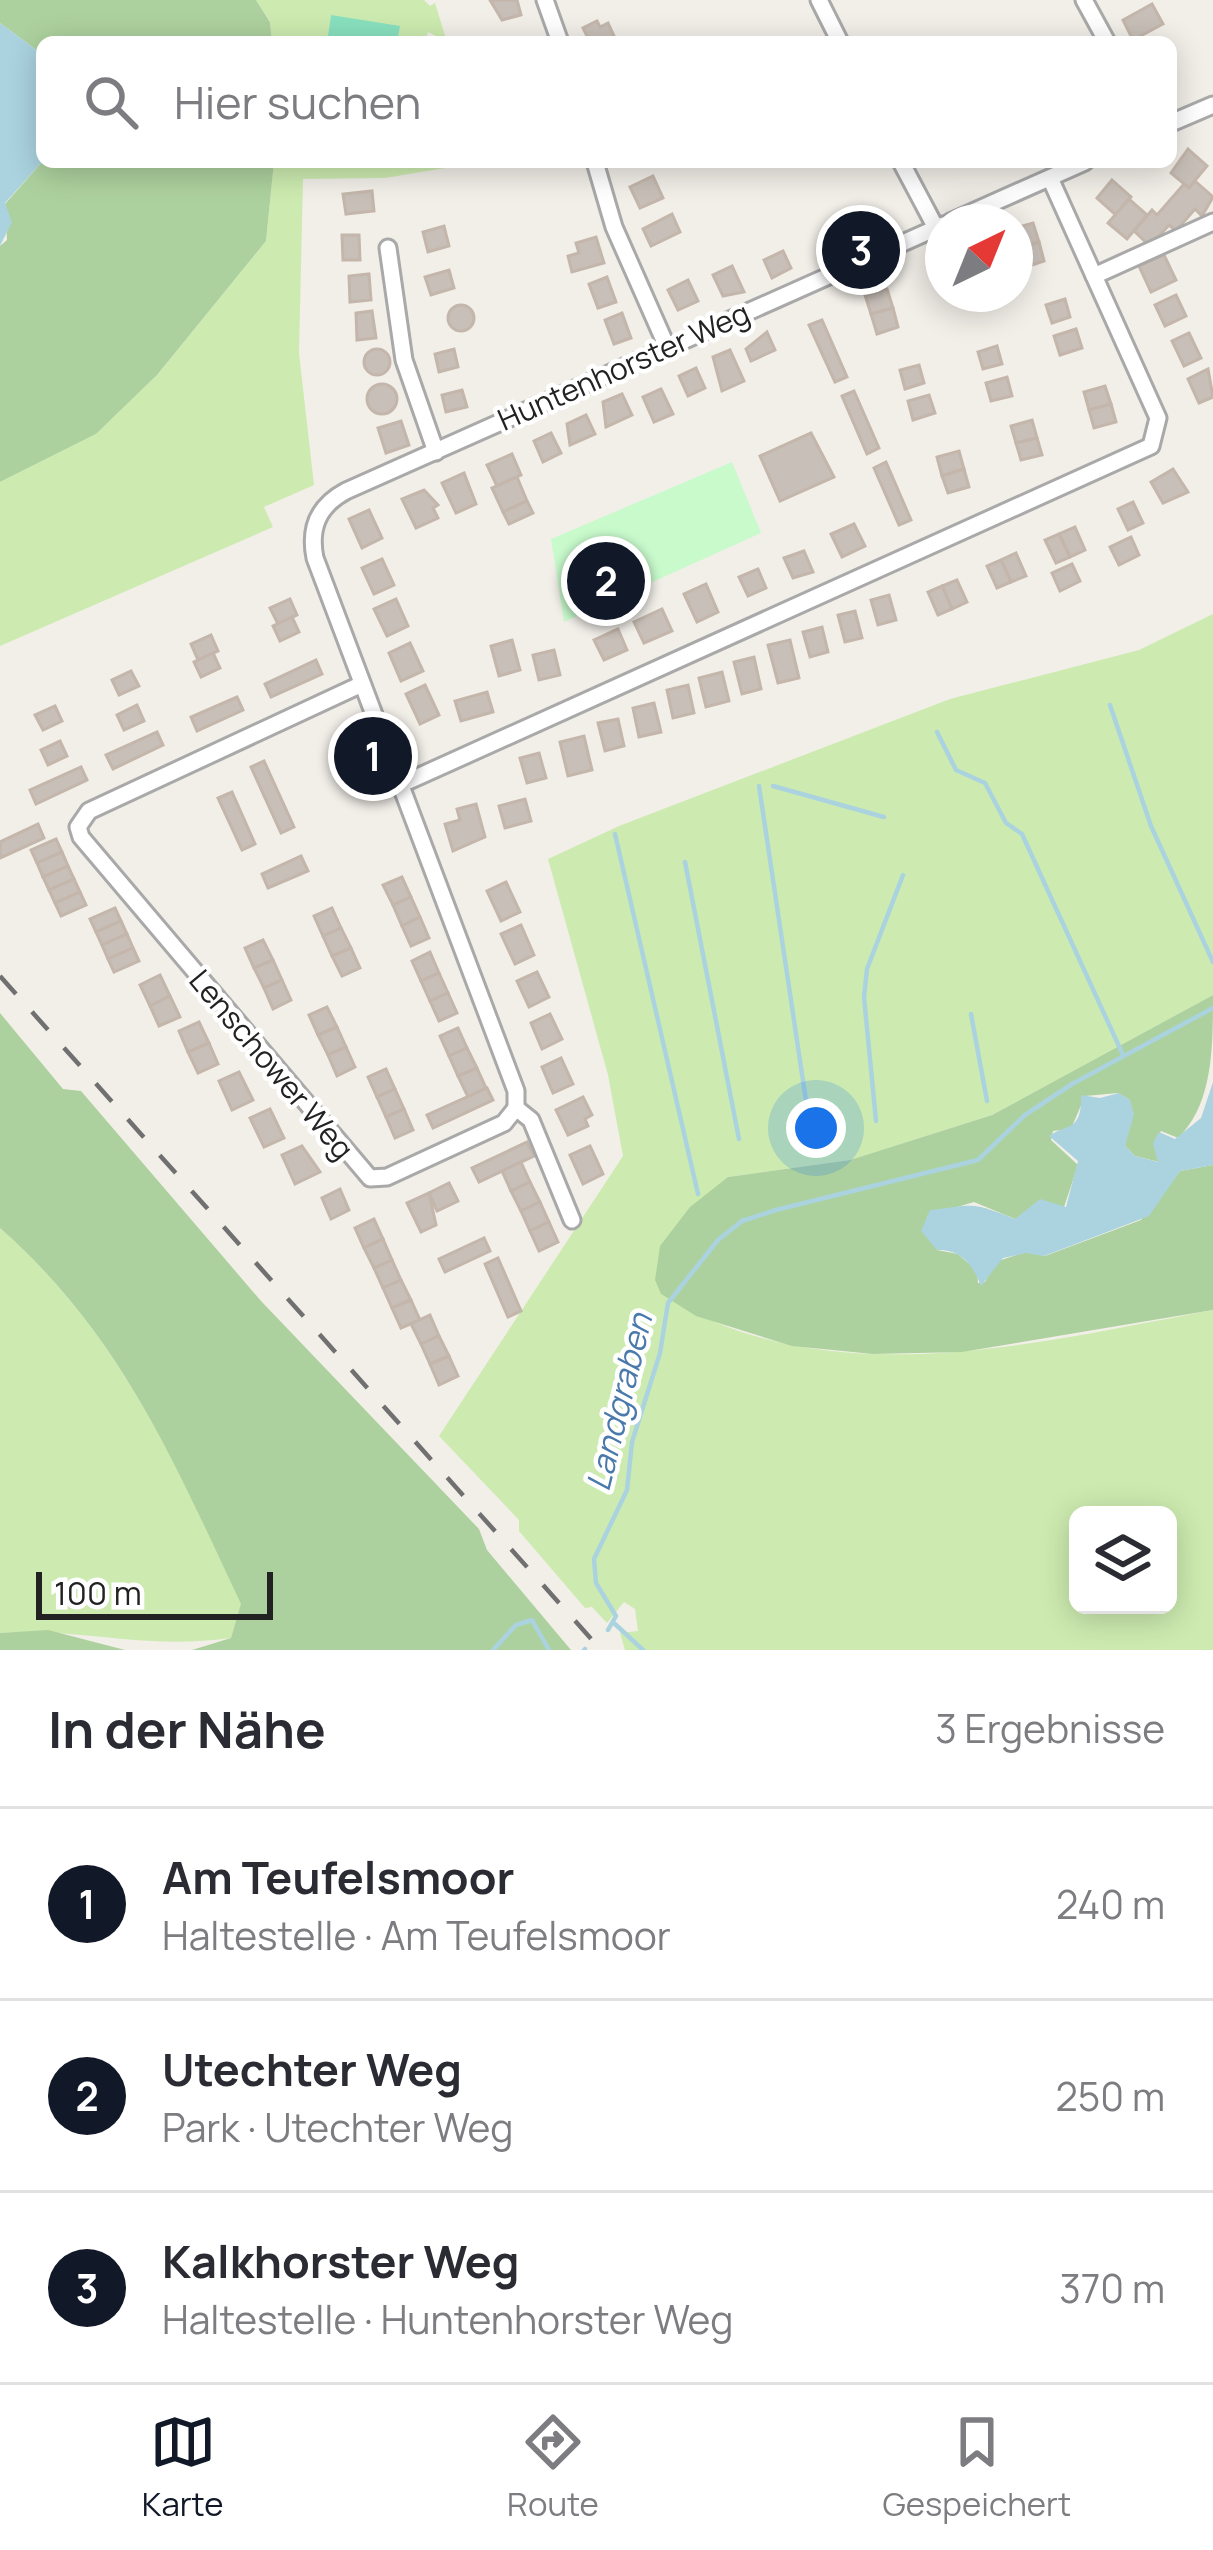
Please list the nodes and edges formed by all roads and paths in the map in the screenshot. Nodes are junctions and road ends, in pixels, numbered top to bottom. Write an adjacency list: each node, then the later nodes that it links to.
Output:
1 (545, 0): 4 (street)
2 (820, 0): 5 (street)
3 (1084, 0): 6 (street)
4 (558, 36)
5 (837, 36)
6 (1104, 36)
7 (1213, 105): 8 (street)
8 (1177, 120)
9 (597, 168): 19 (street)
10 (905, 168): 13 (street)
11 (1072, 168): 12 (street, Huntenhorster Weg)
12 (1050, 178): 14 (street, Huntenhorster Weg); 18 (street)
13 (929, 204)
14 (991, 204)
15 (1213, 222): 18 (street)
16 (925, 233): 19 (street, Huntenhorster Weg)
17 (388, 248): 20 (street)
18 (1094, 276): 22 (street)
19 (667, 347): 20 (street, Huntenhorster Weg)
20 (436, 452): 21 (street, Huntenhorster Weg)
21 (362, 684): 22 (street); 23 (street, Lenschower Weg)
22 (402, 784): 23 (street)
23 (516, 1108): 24 (street)
24 (572, 1220)

